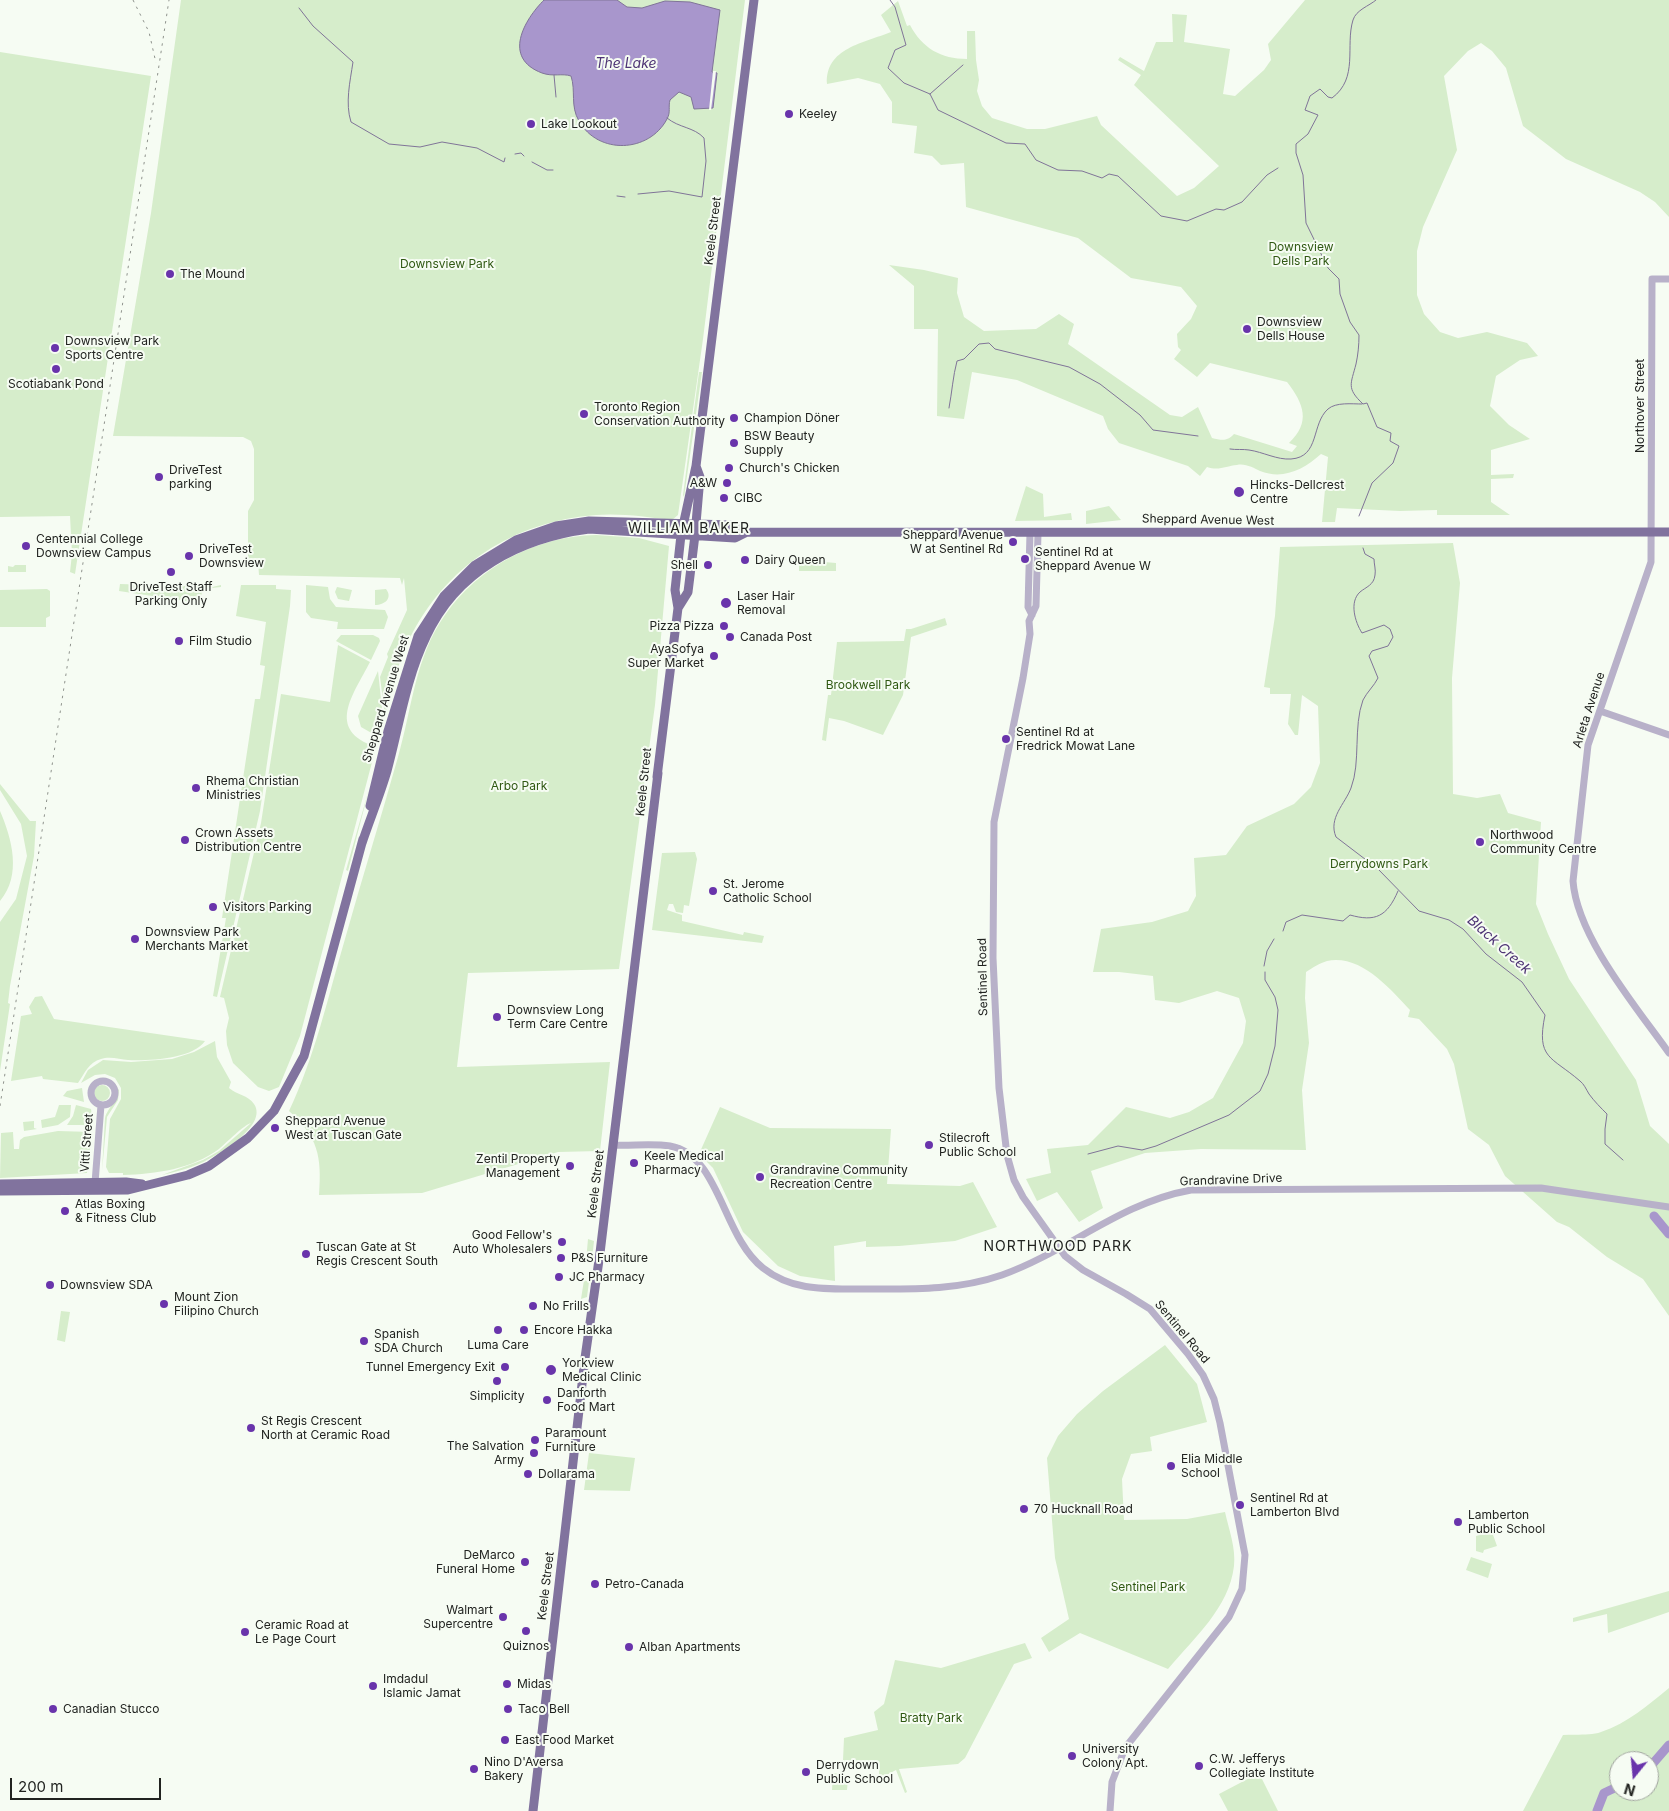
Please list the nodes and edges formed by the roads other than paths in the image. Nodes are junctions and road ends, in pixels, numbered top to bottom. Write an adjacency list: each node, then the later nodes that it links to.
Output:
1 (754, 0): 3 (main road, Keele Street)
2 (1669, 279): 7 (street, Northover Street)
3 (696, 466): 4 (main road, Keele Street); 5 (main road, Keele Street)
4 (684, 524): 5 (main road, Sheppard Avenue West); 10 (main road, Keele Street); 15 (main road, Sheppard Avenue West)
5 (696, 524): 6 (main road, Sheppard Avenue West); 11 (main road, Keele Street)
6 (747, 532): 9 (main road, Sheppard Avenue West); 11 (main road, Sheppard Avenue West)
7 (1652, 532): 8 (main road, Sheppard Avenue West); 9 (main road, Sheppard Avenue West); 13 (street, Arleta Avenue)
8 (1669, 532)
9 (1034, 533): 24 (street, Sentinel Road)
10 (681, 535): 11 (main road, Sheppard Avenue West); 12 (main road, Keele Street); 15 (main road, Sheppard Avenue West)
11 (695, 535): 12 (main road, Keele Street)
12 (678, 608): 18 (main road, Keele Street)
13 (1600, 711): 14 (street); 16 (street, Arleta Avenue)
14 (1669, 735)
15 (362, 843): 21 (main road, Sheppard Avenue West)
16 (1669, 1054)
17 (101, 1105): 19 (street, Vitti Street)
18 (613, 1145): 24 (street, Grandravine Drive); 25 (main road, Keele Street)
19 (95, 1183): 20 (main road, Sheppard Avenue West); 21 (main road, Sheppard Avenue West)
20 (0, 1184)
21 (144, 1184): 22 (main road, Sheppard Avenue West)
22 (0, 1191)
23 (1669, 1207): 24 (street, Grandravine Drive)
24 (1058, 1247): 28 (street, Sentinel Road)
25 (537, 1763): 26 (main road, Keele Street); 27 (main road, Keele Street)
26 (527, 1811)
27 (533, 1811)
28 (1110, 1811)

